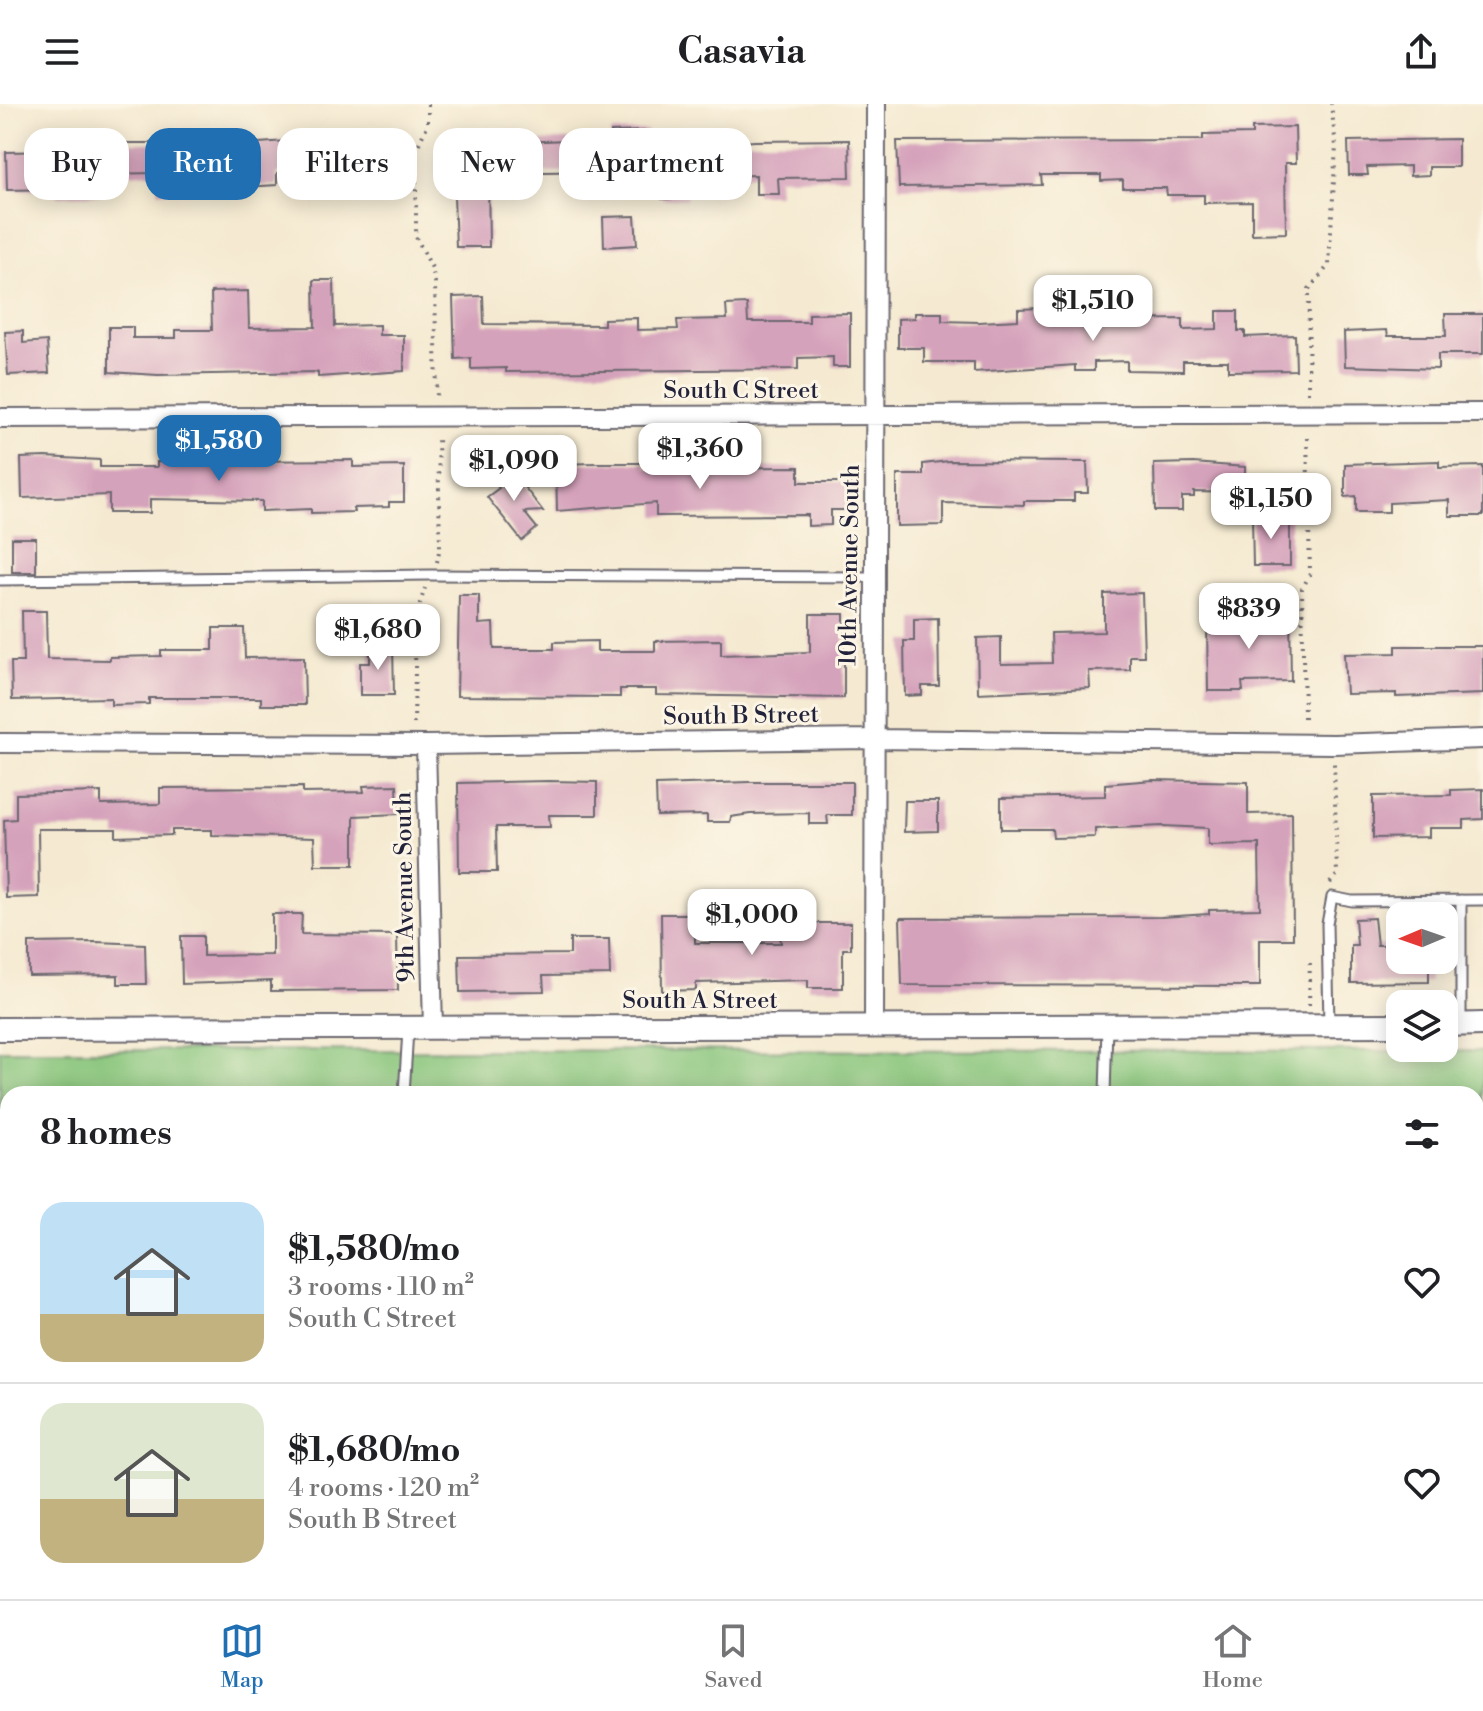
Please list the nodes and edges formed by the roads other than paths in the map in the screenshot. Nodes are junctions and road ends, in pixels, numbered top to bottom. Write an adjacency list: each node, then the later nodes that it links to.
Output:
1 (876, 104): 3 (street, 10th Avenue South)
2 (1483, 413): 3 (street, South C Street)
3 (876, 415): 4 (street, South C Street); 5 (street, 10th Avenue South)
4 (0, 418)
5 (873, 577): 6 (lane); 7 (street, 10th Avenue South)
6 (0, 580)
7 (872, 739): 8 (street, South B Street); 10 (street, South B Street); 17 (street, 10th Avenue South)
8 (1483, 739)
9 (0, 743): 10 (street, South B Street)
10 (426, 745): 19 (street, 9th Avenue South)
11 (1461, 900): 12 (lane); 13 (lane); 15 (lane)
12 (1483, 900)
13 (1329, 1025): 14 (street, South A Street); 16 (street, South A Street)
14 (1386, 1025)
15 (1463, 1025)
16 (1107, 1026): 17 (street, South A Street); 22 (lane)
17 (874, 1027): 19 (street, South A Street)
18 (408, 1028): 19 (street, South A Street); 20 (street, South A Street); 21 (lane)
19 (433, 1028)
20 (0, 1029)
21 (404, 1086)
22 (1105, 1086)

